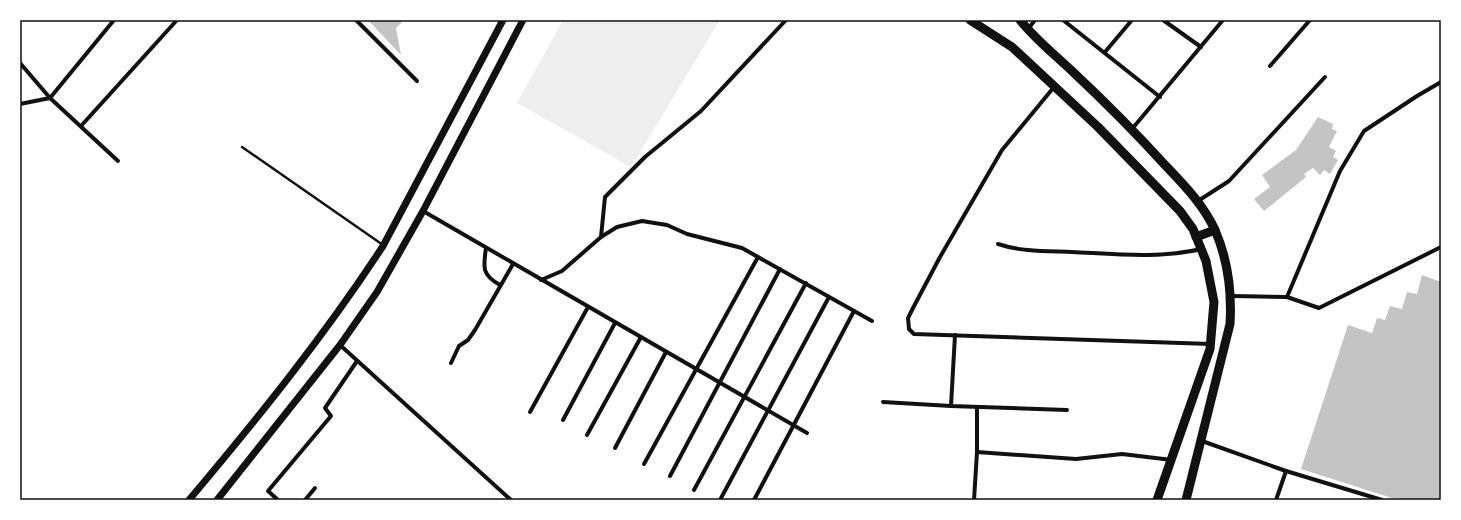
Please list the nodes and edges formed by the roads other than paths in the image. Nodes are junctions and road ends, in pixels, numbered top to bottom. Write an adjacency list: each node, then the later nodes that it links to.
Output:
1 (114, 20): 25 (street)
2 (177, 20): 27 (street)
3 (356, 20): 21 (street)
4 (503, 20): 37 (main road)
5 (522, 20): 32 (main road)
6 (786, 20): 34 (street)
7 (970, 20): 23 (highway)
8 (1020, 20): 15 (highway)
9 (1035, 20): 15 (street)
10 (1063, 20): 17 (street)
11 (1132, 20): 17 (street)
12 (1164, 20): 16 (street)
13 (1224, 20): 16 (street)
14 (1310, 20): 19 (street)
15 (1027, 29): 28 (highway)
16 (1201, 47): 24 (street)
17 (1105, 52): 24 (street)
18 (20, 63): 25 (street)
19 (1270, 66)
20 (1325, 77): 31 (street)
21 (417, 82)
22 (1441, 82): 49 (street)
23 (1054, 87): 35 (highway); 54 (street)
24 (1160, 97): 28 (street)
25 (50, 98): 26 (street); 27 (street)
26 (20, 104)
27 (81, 126): 30 (street)
28 (1132, 129): 31 (highway)
29 (242, 147): 37 (lane)
30 (118, 161)
31 (1198, 201): 33 (highway)
32 (423, 211): 39 (street); 57 (main road)
33 (1215, 230): 35 (highway); 47 (highway)
34 (601, 237): 41 (street); 44 (street)
35 (1196, 237): 40 (highway)
36 (998, 244): 40 (street)
37 (383, 246): 83 (main road)
38 (1441, 247): 49 (street)
39 (486, 248): 42 (street); 46 (street)
40 (1201, 249): 56 (highway)
41 (758, 257): 43 (street); 61 (street)
42 (513, 264): 44 (street); 46 (street)
43 (780, 269): 45 (street); 62 (street)
44 (541, 280): 50 (street)
45 (806, 283): 48 (street); 63 (street)
46 (500, 285): 60 (street)
47 (1232, 296): 49 (street); 74 (highway)
48 (829, 297): 51 (street); 68 (street)
49 (1287, 297)
50 (588, 307): 53 (street); 69 (street)
51 (854, 311): 52 (street); 71 (street)
52 (872, 321)
53 (615, 322): 55 (street); 70 (street)
54 (955, 334): 56 (street); 65 (street)
55 (641, 337): 58 (street); 73 (street)
56 (1211, 344): 77 (highway)
57 (340, 345): 59 (street); 84 (main road)
58 (666, 352): 61 (street); 75 (street)
59 (357, 361): 85 (street); 87 (street)
60 (451, 363)
61 (697, 370): 62 (street); 78 (street)
62 (719, 383): 63 (street); 80 (street)
63 (745, 397): 68 (street); 82 (street)
64 (883, 402): 65 (street)
65 (952, 406): 66 (street)
66 (977, 407): 67 (street); 76 (street)
67 (1067, 410)
68 (769, 411): 71 (street); 88 (street)
69 (530, 412)
70 (563, 420)
71 (794, 426): 72 (street); 89 (street)
72 (807, 433)
73 (587, 435)
74 (1202, 441): 79 (street); 92 (highway)
75 (615, 448)
76 (977, 452): 77 (street); 90 (street)
77 (1172, 460): 91 (highway)
78 (644, 464)
79 (1286, 471): 93 (street); 94 (street)
80 (670, 476)
81 (315, 488): 86 (street)
82 (694, 490)
83 (189, 500)
84 (217, 500)
85 (278, 500)
86 (305, 500)
87 (511, 500)
88 (720, 500)
89 (754, 500)
90 (974, 500)
91 (1157, 500)
92 (1186, 500)
93 (1276, 500)
94 (1382, 500)

